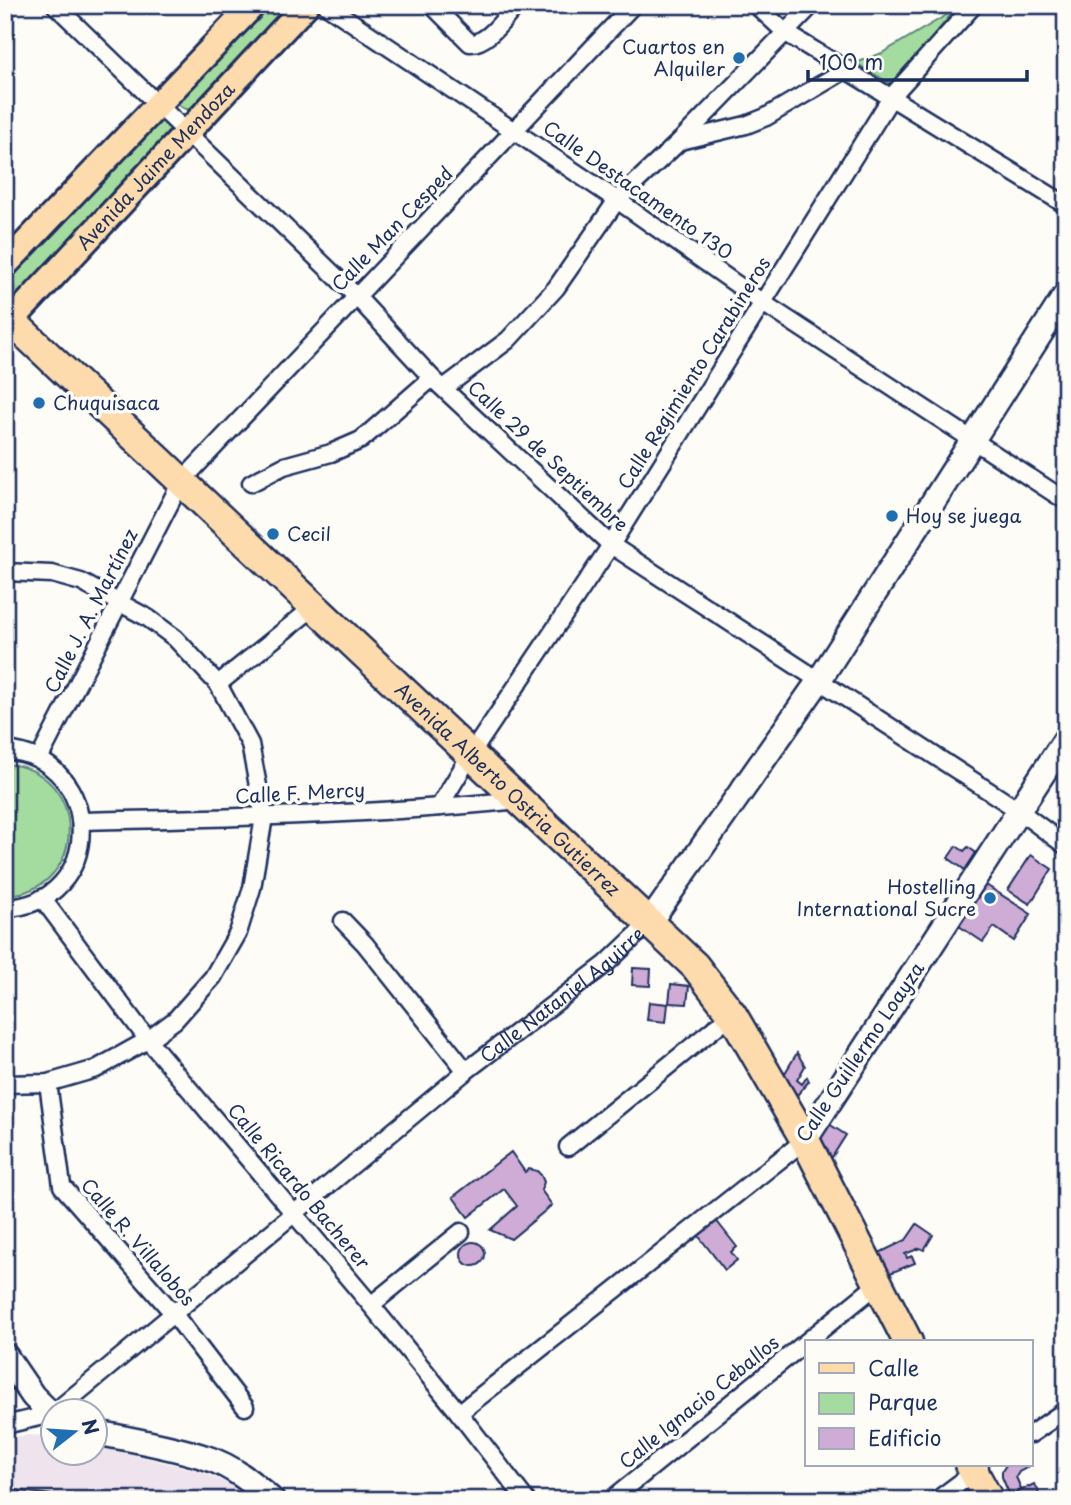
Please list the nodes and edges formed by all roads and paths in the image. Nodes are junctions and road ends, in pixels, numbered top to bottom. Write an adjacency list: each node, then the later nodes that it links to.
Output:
1 (55, 5): 15 (street, Calle 29 de Septiembre)
2 (234, 5): 15 (main road, Avenida Jaime Mendoza)
3 (253, 5): 15 (main road, Avenida Jaime Mendoza)
4 (306, 5): 17 (main road, Avenida Jaime Mendoza)
5 (326, 5): 16 (street, Calle Destacamento 130)
6 (432, 5): 7 (street)
7 (517, 5)
8 (633, 5): 16 (street, Calle Man Cesped)
9 (756, 5): 12 (street)
10 (812, 5): 12 (street)
11 (974, 5): 14 (street, Calle Regimiento Carabineros)
12 (786, 33): 13 (street); 18 (street)
13 (847, 69): 14 (street); 18 (street)
14 (892, 96): 20 (street); 25 (street, Calle Regimiento Carabineros)
15 (153, 99): 17 (street, Calle 29 de Septiembre); 21 (main road, Avenida Jaime Mendoza); 22 (main road, Avenida Jaime Mendoza)
16 (515, 131): 19 (street, Calle Destacamento 130); 24 (street, Calle Man Cesped)
17 (188, 134): 24 (street, Calle 29 de Septiembre); 26 (main road, Avenida Jaime Mendoza)
18 (680, 141): 19 (street)
19 (617, 200): 25 (street, Calle Destacamento 130); 27 (street)
20 (1066, 205)
21 (5, 241)
22 (5, 265)
23 (1066, 294): 28 (street, Calle Nataniel Aguirre)
24 (356, 296): 27 (street, Calle 29 de Septiembre); 29 (street, Calle Man Cesped)
25 (763, 303): 28 (street, Calle Destacamento 130); 32 (street, Calle Regimiento Carabineros)
26 (7, 321): 29 (highway, Avenida Alberto Ostria Gutierrez)
27 (438, 383): 30 (street); 32 (street, Calle 29 de Septiembre)
28 (971, 439): 31 (street, Calle Destacamento 130); 36 (street, Calle Nataniel Aguirre)
29 (181, 482): 34 (street, Calle J. A. Martínez); 35 (highway, Avenida Alberto Ostria Gutierrez)
30 (251, 483)
31 (1066, 501)
32 (611, 545): 36 (street, Calle 29 de Septiembre); 40 (street, Calle Regimiento Carabineros)
33 (5, 572): 34 (street)
34 (119, 602): 37 (street); 41 (street, Calle J. A. Martínez)
35 (315, 607): 37 (street); 40 (highway, Avenida Alberto Ostria Gutierrez)
36 (818, 682): 44 (street, Calle 29 de Septiembre); 51 (street, Calle Nataniel Aguirre)
37 (218, 684): 45 (street)
38 (1066, 738): 44 (street, Calle Guillermo Loayza)
39 (5, 750): 41 (street)
40 (471, 754): 42 (highway, Avenida Alberto Ostria Gutierrez); 43 (street, Calle Regimiento Carabineros)
41 (39, 759): 46 (street)
42 (519, 800): 43 (street, Calle F. Mercy); 51 (highway, Avenida Alberto Ostria Gutierrez)
43 (439, 807): 45 (street, Calle F. Mercy)
44 (1018, 810): 47 (street, Calle 29 de Septiembre); 57 (street, Calle Guillermo Loayza)
45 (264, 817): 46 (street, Calle F. Mercy); 53 (street)
46 (81, 821): 48 (street)
47 (1066, 846)
48 (42, 898): 49 (street); 53 (street, Calle Ricardo Bacherer)
49 (5, 908)
50 (343, 921): 54 (street)
51 (649, 923): 52 (highway, Avenida Alberto Ostria Gutierrez); 54 (street, Calle Nataniel Aguirre)
52 (732, 1014): 57 (highway, Avenida Alberto Ostria Gutierrez); 58 (street)
53 (148, 1041): 55 (street); 59 (street, Calle Ricardo Bacherer)
54 (466, 1071): 59 (street, Calle Nataniel Aguirre)
55 (48, 1083): 56 (street); 63 (street, Calle R. Villalobos)
56 (5, 1084)
57 (805, 1140): 61 (highway, Avenida Alberto Ostria Gutierrez); 72 (street, Calle Guillermo Loayza)
58 (568, 1147)
59 (294, 1214): 62 (street, Calle Ricardo Bacherer); 63 (street, Calle Nataniel Aguirre)
60 (461, 1232): 62 (street)
61 (878, 1284): 64 (street, Calle Ignacio Ceballos); 65 (highway, Avenida Alberto Ostria Gutierrez)
62 (371, 1305): 72 (street, Calle Ricardo Bacherer)
63 (173, 1313): 68 (street, Calle Nataniel Aguirre); 70 (street, Calle R. Villalobos)
64 (809, 1340)
65 (907, 1340)
66 (805, 1343): 80 (street, Calle Ignacio Ceballos)
67 (5, 1356): 69 (street)
68 (74, 1396)
69 (38, 1401)
70 (245, 1407)
71 (1066, 1410): 75 (street)
72 (459, 1413): 79 (street, Calle Ricardo Bacherer)
73 (38, 1417): 74 (street)
74 (5, 1425)
75 (1032, 1433)
76 (108, 1435): 78 (street)
77 (976, 1467): 81 (street); 82 (highway)
78 (272, 1500)
79 (526, 1500)
80 (611, 1500)
81 (937, 1500)
82 (989, 1500)

